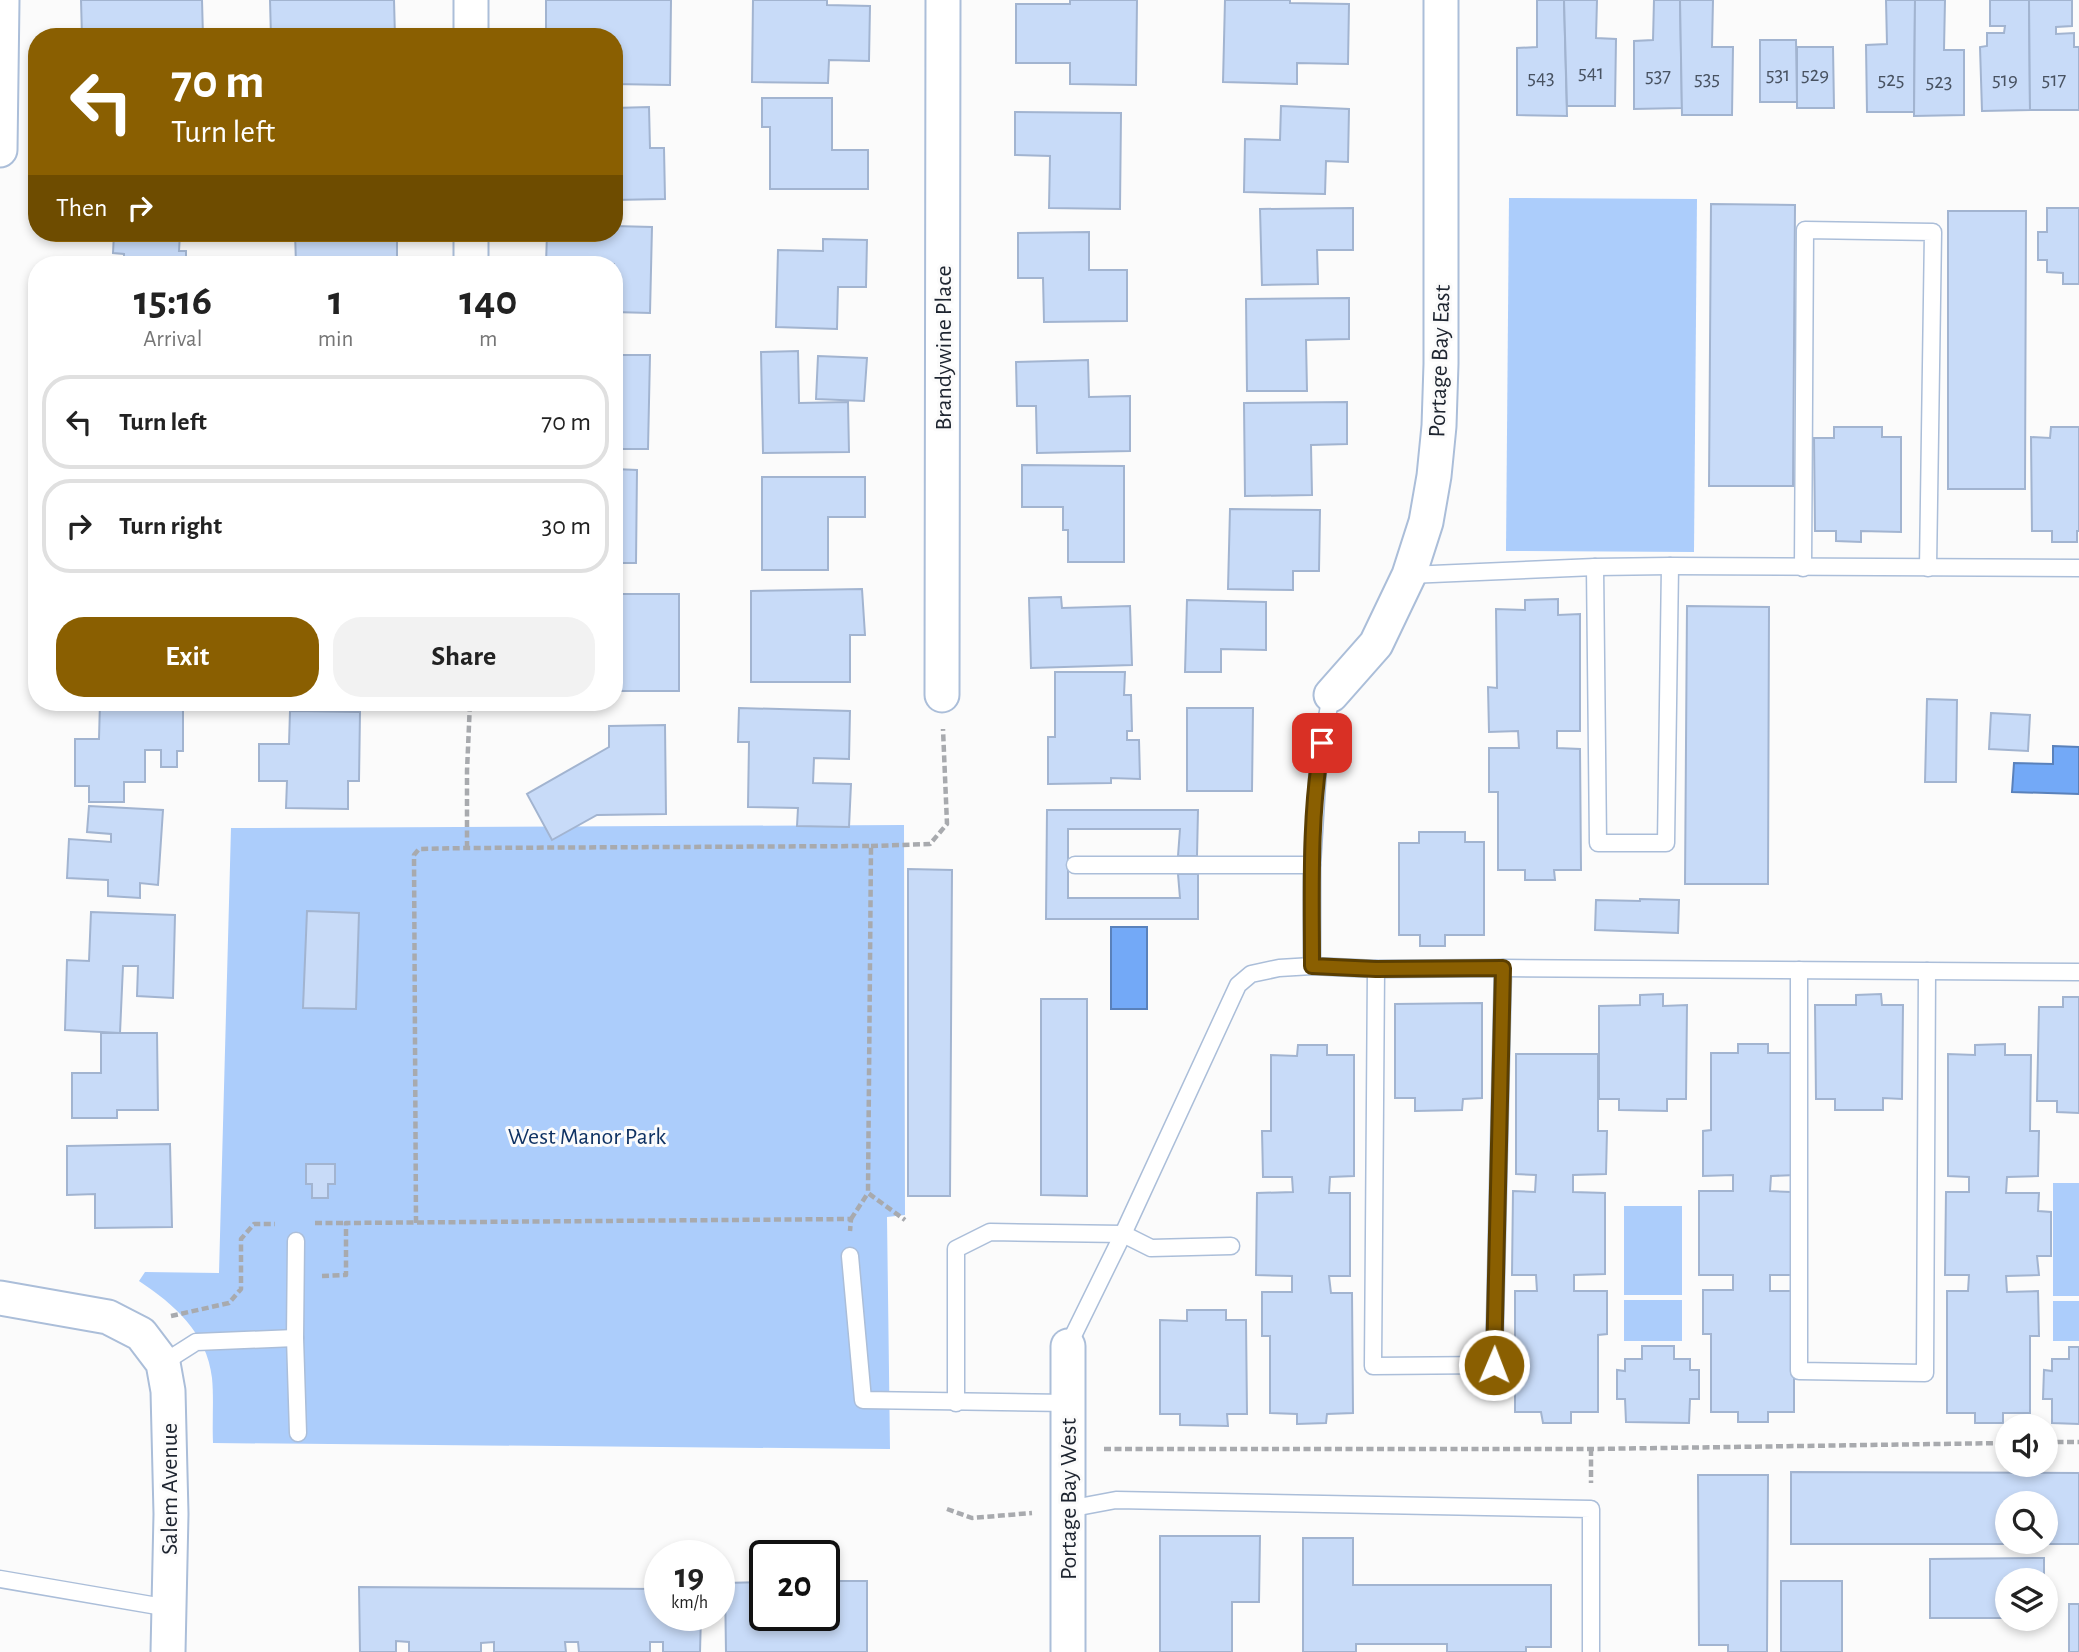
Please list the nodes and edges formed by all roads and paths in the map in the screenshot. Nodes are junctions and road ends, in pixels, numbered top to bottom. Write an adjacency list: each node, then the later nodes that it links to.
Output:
1 (2, 0): 6 (street)
2 (471, 0): 5 (street)
3 (943, 0): 13 (street, Brandywine Place)
4 (1441, 0): 12 (street, Portage Bay East)
5 (471, 28)
6 (0, 150)
7 (1595, 566): 8 (lane); 8 (lane); 12 (lane)
8 (1670, 566): 9 (lane)
9 (1803, 568): 10 (lane); 10 (lane)
10 (1928, 568): 11 (lane)
11 (2079, 568)
12 (1409, 575): 14 (street, Portage Bay East)
13 (942, 695): 16 (path)
14 (1331, 695): 19 (lane)
15 (470, 711): 17 (path)
16 (871, 846): 17 (path); 26 (path)
17 (467, 848): 31 (path)
18 (1075, 865): 19 (lane)
19 (1312, 865): 20 (lane)
20 (1312, 966): 22 (lane); 33 (lane)
21 (1503, 968): 22 (lane); 22 (lane); 23 (lane)
22 (1376, 969)
23 (1798, 970): 24 (lane); 24 (lane)
24 (1927, 971): 25 (lane)
25 (2079, 972)
26 (868, 1193): 27 (path); 28 (path)
27 (851, 1219): 31 (path); 36 (path)
28 (905, 1220)
29 (307, 1223): 30 (path)
30 (346, 1223): 31 (path); 37 (path)
31 (416, 1223)
32 (280, 1224): 39 (path)
33 (1123, 1234): 35 (lane); 41 (lane); 43 (lane)
34 (296, 1241): 37 (lane)
35 (1231, 1246)
36 (850, 1256): 43 (lane)
37 (297, 1276): 40 (lane)
38 (0, 1298): 39 (street)
39 (141, 1334): 42 (street, Salem Avenue)
40 (295, 1338): 42 (lane); 45 (lane)
41 (1068, 1346): 44 (street, Portage Bay West)
42 (163, 1363): 53 (street, Salem Avenue)
43 (956, 1403): 44 (lane)
44 (1068, 1403): 49 (street, Portage Bay West)
45 (298, 1433)
46 (2058, 1442): 47 (path)
47 (2079, 1442)
48 (1995, 1443): 49 (path)
49 (1068, 1448): 51 (street, Portage Bay West)
50 (947, 1509): 51 (path)
51 (1068, 1509): 55 (street, Portage Bay West); 56 (lane)
52 (0, 1579): 53 (lane)
53 (169, 1608): 54 (street, Salem Avenue)
54 (168, 1652)
55 (1068, 1652)
56 (1591, 1652)

